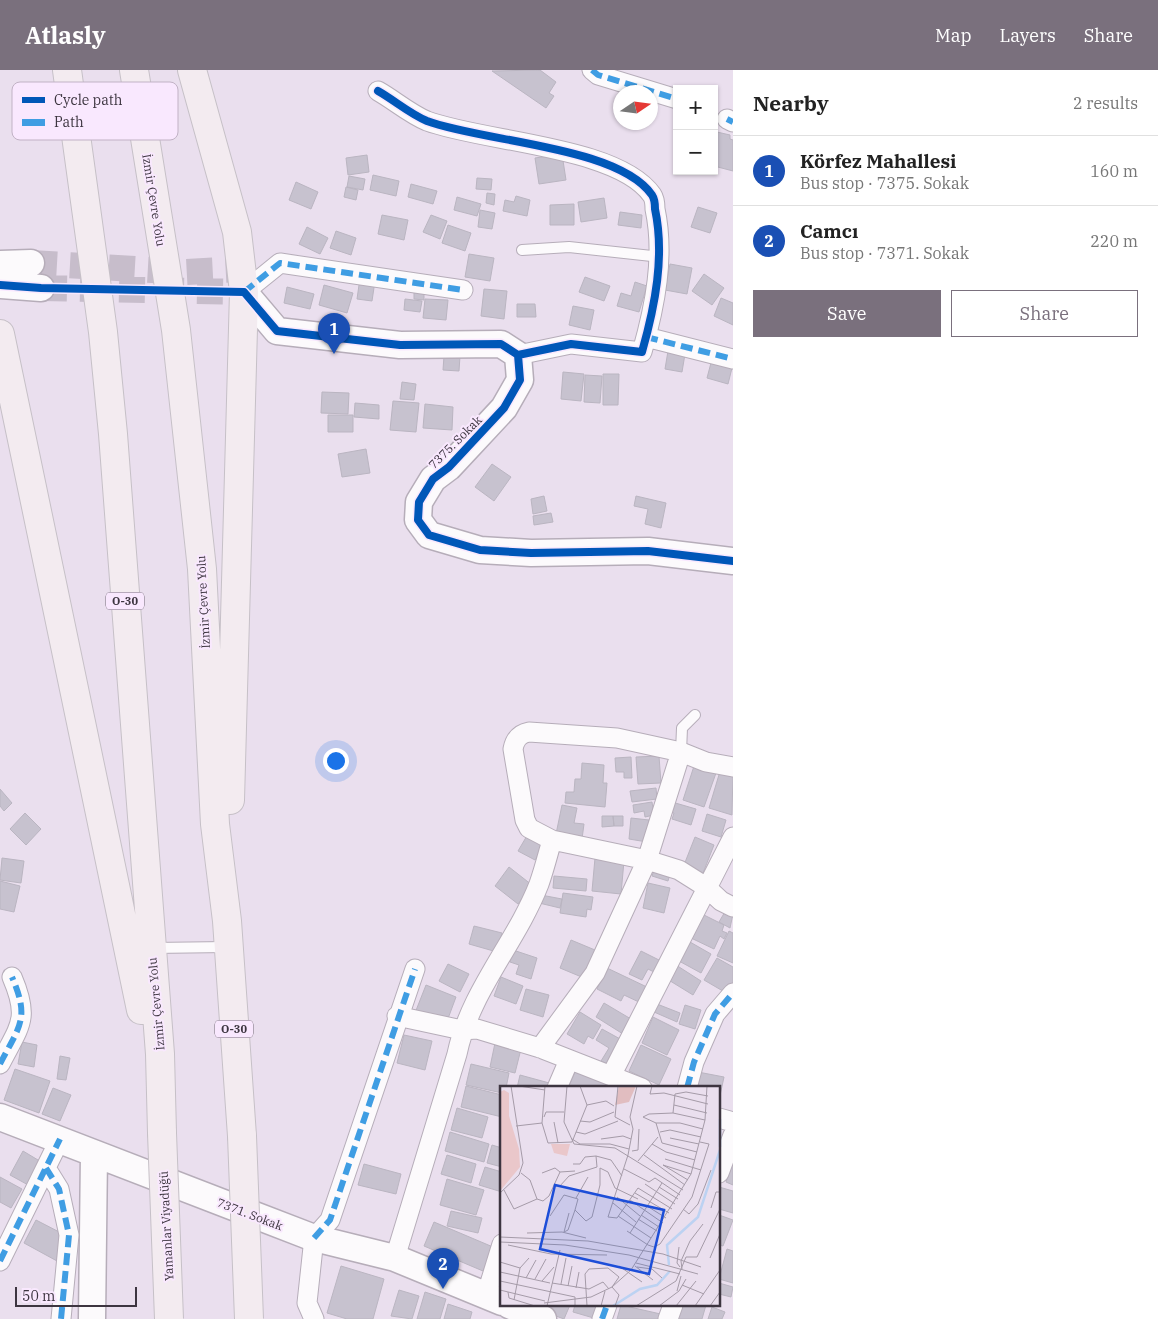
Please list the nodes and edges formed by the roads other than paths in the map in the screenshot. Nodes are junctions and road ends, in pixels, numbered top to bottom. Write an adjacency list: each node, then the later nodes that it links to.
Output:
1 (192, 70): 14 (highway)
2 (592, 70): 4 (street)
3 (378, 91): 8 (street)
4 (673, 98)
5 (78, 140): 29 (highway, İzmir Çevre Yolu / O-30)
6 (145, 140): 28 (highway, İzmir Çevre Yolu / O-30)
7 (522, 250): 8 (lane)
8 (661, 257): 16 (street)
9 (30, 263): 10 (street)
10 (0, 264)
11 (0, 285): 12 (street)
12 (41, 288)
13 (463, 290): 14 (street)
14 (244, 292): 17 (street); 28 (highway)
15 (0, 334): 44 (highway)
16 (646, 337): 17 (street); 18 (street)
17 (518, 355): 19 (street, 7375. Sokak)
18 (733, 359)
19 (733, 561)
20 (695, 715): 21 (lane)
21 (681, 752): 22 (street); 24 (street); 25 (street)
22 (733, 767)
23 (733, 837): 26 (street)
24 (552, 840): 25 (street); 34 (street)
25 (647, 860): 26 (street); 35 (street)
26 (706, 887): 27 (street); 38 (street)
27 (733, 907)
28 (227, 934): 29 (lane); 62 (highway, İzmir Çevre Yolu / O-30, bridge)
29 (151, 948): 44 (highway, İzmir Çevre Yolu / O-30)
30 (414, 969): 33 (street)
31 (12, 976): 37 (street)
32 (733, 993): 40 (street)
33 (397, 1016): 34 (street); 50 (street)
34 (462, 1030): 35 (street); 51 (street)
35 (540, 1048): 36 (street)
36 (569, 1060): 38 (street); 39 (street)
37 (0, 1064)
38 (625, 1083)
39 (558, 1086)
40 (688, 1086)
41 (0, 1117): 46 (street, 7371. Sokak)
42 (720, 1118): 43 (street)
43 (733, 1122)
44 (162, 1133): 61 (highway, Yamanlar Viyadüğü / O-30, bridge)
45 (733, 1134): 49 (street)
46 (60, 1139): 47 (street, 7371. Sokak); 48 (street)
47 (94, 1154): 50 (street, 7371. Sokak); 60 (street)
48 (46, 1168): 53 (street); 59 (street)
49 (720, 1170)
50 (314, 1238): 51 (street, 7371. Sokak); 63 (street)
51 (395, 1258): 54 (street, 7371. Sokak)
52 (500, 1258): 54 (street)
53 (0, 1261)
54 (494, 1299)
55 (513, 1306): 58 (street)
56 (607, 1306): 64 (street)
57 (672, 1306): 65 (street)
58 (539, 1313)
59 (61, 1319)
60 (92, 1319)
61 (169, 1319)
62 (248, 1319)
63 (314, 1319)
64 (602, 1319)
65 (668, 1319)

